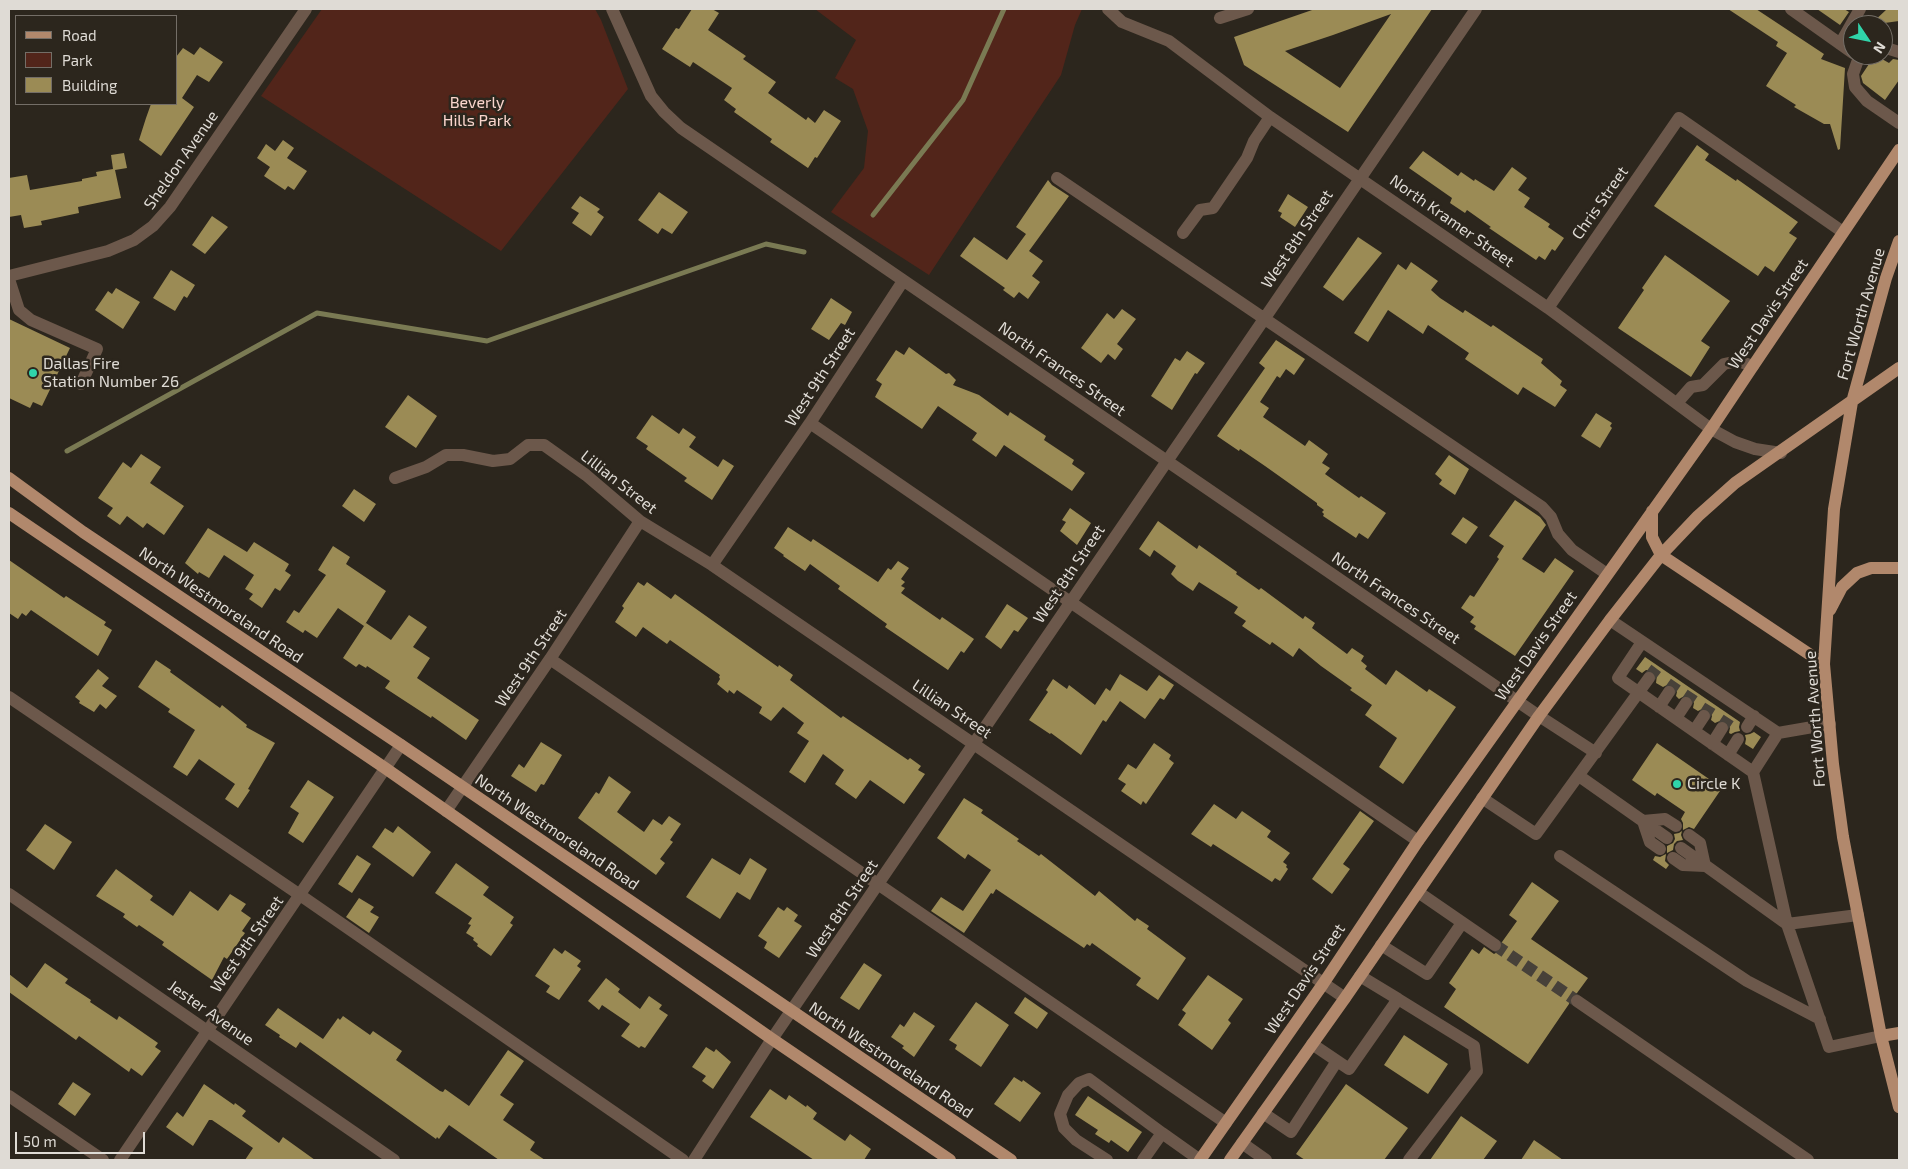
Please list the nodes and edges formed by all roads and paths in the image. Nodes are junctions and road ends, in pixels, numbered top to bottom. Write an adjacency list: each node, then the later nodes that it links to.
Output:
1 (306, 9): 20 (street, Sheldon Avenue)
2 (612, 9): 21 (street, North Frances Street)
3 (1108, 9): 12 (street, North Kramer Street)
4 (1248, 9): 8 (street)
5 (1476, 9): 15 (street, West 8th Street)
6 (1790, 9): 9 (street)
7 (1860, 9): 9 (street)
8 (1220, 18)
9 (1840, 44): 10 (street)
10 (1843, 46)
11 (1855, 65): 13 (street)
12 (1270, 116): 15 (street, North Kramer Street); 18 (street)
13 (1899, 123)
14 (1899, 150): 17 (main road, West Davis Street)
15 (1359, 177): 22 (street, North Kramer Street); 23 (street, West 8th Street)
16 (1057, 178): 23 (street)
17 (1843, 232): 22 (street, Chris Street); 24 (main road, West Davis Street)
18 (1183, 233)
19 (1899, 241): 27 (main road, Fort Worth Avenue)
20 (9, 277): 26 (street)
21 (903, 281): 29 (street, West 9th Street); 32 (street, North Frances Street)
22 (1548, 308): 28 (street, North Kramer Street)
23 (1264, 318): 32 (street, West 8th Street); 41 (street)
24 (1753, 366): 28 (street); 30 (main road, West Davis Street)
25 (1899, 368): 27 (main road)
26 (81, 384)
27 (1852, 402): 31 (main road); 43 (main road, Fort Worth Avenue)
28 (1677, 403): 30 (street, North Kramer Street)
29 (810, 423): 39 (street, West 9th Street); 42 (street)
30 (1711, 429): 31 (street, North Kramer Street); 35 (main road, West Davis Street)
31 (1780, 452): 38 (main road)
32 (1166, 461): 42 (street, West 8th Street); 52 (street, North Frances Street)
33 (9, 478): 65 (main road, North Westmoreland Road)
34 (395, 478): 37 (street, Lillian Street)
35 (1652, 511): 38 (main road); 41 (main road, West Davis Street)
36 (9, 513): 68 (main road)
37 (640, 521): 39 (street, Lillian Street); 46 (street, West 9th Street)
38 (1661, 555): 44 (main road); 47 (main road)
39 (712, 565): 63 (street, Lillian Street)
40 (1899, 568): 43 (main road)
41 (1607, 574): 52 (main road, West Davis Street)
42 (1070, 602): 63 (street, West 8th Street); 77 (street)
43 (1827, 617): 47 (main road, Fort Worth Avenue)
44 (1610, 620): 45 (street); 55 (main road)
45 (1642, 642): 50 (street); 61 (street)
46 (550, 659): 71 (street, West 9th Street); 82 (street)
47 (1824, 664): 58 (main road, Fort Worth Avenue)
48 (1650, 678): 50 (street)
49 (1669, 692): 54 (street)
50 (1640, 693): 54 (street); 66 (street)
51 (9, 697): 85 (street)
52 (1517, 701): 55 (street, North Frances Street); 77 (main road, West Davis Street)
53 (1686, 703): 57 (street)
54 (1659, 707): 57 (street)
55 (1539, 716): 66 (street, North Frances Street); 72 (main road)
56 (1704, 716): 60 (street)
57 (1676, 718): 60 (street)
58 (1830, 724): 61 (street); 86 (main road, Fort Worth Avenue)
59 (1722, 728): 64 (street)
60 (1694, 731): 64 (street)
61 (1778, 733): 69 (street)
62 (1738, 739): 67 (street)
63 (974, 744): 82 (street, West 8th Street); 92 (street, Lillian Street)
64 (1712, 744): 67 (street)
65 (401, 745): 68 (street, West 9th Street); 71 (main road, North Westmoreland Road)
66 (1596, 753): 70 (street)
67 (1728, 755): 69 (street)
68 (385, 768): 73 (main road); 85 (street, West 9th Street)
69 (1753, 772): 88 (street)
70 (1579, 776): 72 (street); 74 (street)
71 (462, 788): 73 (street, West 9th Street); 96 (main road, North Westmoreland Road)
72 (1482, 798): 83 (main road)
73 (446, 811): 101 (main road)
74 (1643, 821): 75 (street); 78 (street)
75 (1676, 826)
76 (1690, 835): 81 (street)
77 (1418, 842): 92 (main road, West Davis Street)
78 (1664, 844)
79 (1677, 853): 81 (street)
80 (1560, 856): 97 (street)
81 (1705, 866): 88 (street)
82 (878, 884): 96 (street, West 8th Street); 107 (street)
83 (1418, 892): 87 (street); 89 (main road)
84 (9, 894): 98 (street, Jester Avenue)
85 (300, 895): 98 (street, West 9th Street); 113 (street)
86 (1858, 915): 88 (street); 100 (main road, Fort Worth Avenue)
87 (1462, 922): 89 (street); 90 (street)
88 (1787, 924): 97 (street)
89 (1381, 945): 91 (main road)
90 (1495, 945)
91 (1360, 976): 93 (main road); 94 (street)
92 (1323, 984): 93 (street, Lillian Street); 107 (main road, West Davis Street)
93 (1344, 998): 102 (main road)
94 (1398, 999): 103 (street); 122 (street)
95 (1577, 1001): 123 (street)
96 (791, 1012): 101 (street, West 8th Street); 116 (main road, North Westmoreland Road)
97 (1820, 1019): 100 (street)
98 (208, 1030): 111 (street, West 9th Street); 112 (street, Jester Avenue)
99 (1899, 1033): 100 (main road)
100 (1881, 1036): 105 (main road, Fort Worth Avenue)
101 (772, 1039): 114 (street, West 8th Street); 115 (main road)
102 (1312, 1044): 103 (street); 106 (main road)
103 (1337, 1061): 106 (street)
104 (9, 1096): 110 (street)
105 (1899, 1107)
106 (1263, 1113): 109 (main road)
107 (1226, 1123): 119 (main road, West Davis Street)
108 (1162, 1133): 117 (street); 118 (street); 119 (street)
109 (1242, 1143): 120 (main road); 121 (street)
110 (103, 1160)
111 (120, 1160)
112 (394, 1160)
113 (683, 1160)
114 (694, 1160)
115 (950, 1160)
116 (1012, 1160)
117 (1107, 1160)
118 (1143, 1160)
119 (1200, 1160)
120 (1230, 1160)
121 (1266, 1160)
122 (1409, 1160)
123 (1808, 1160)

